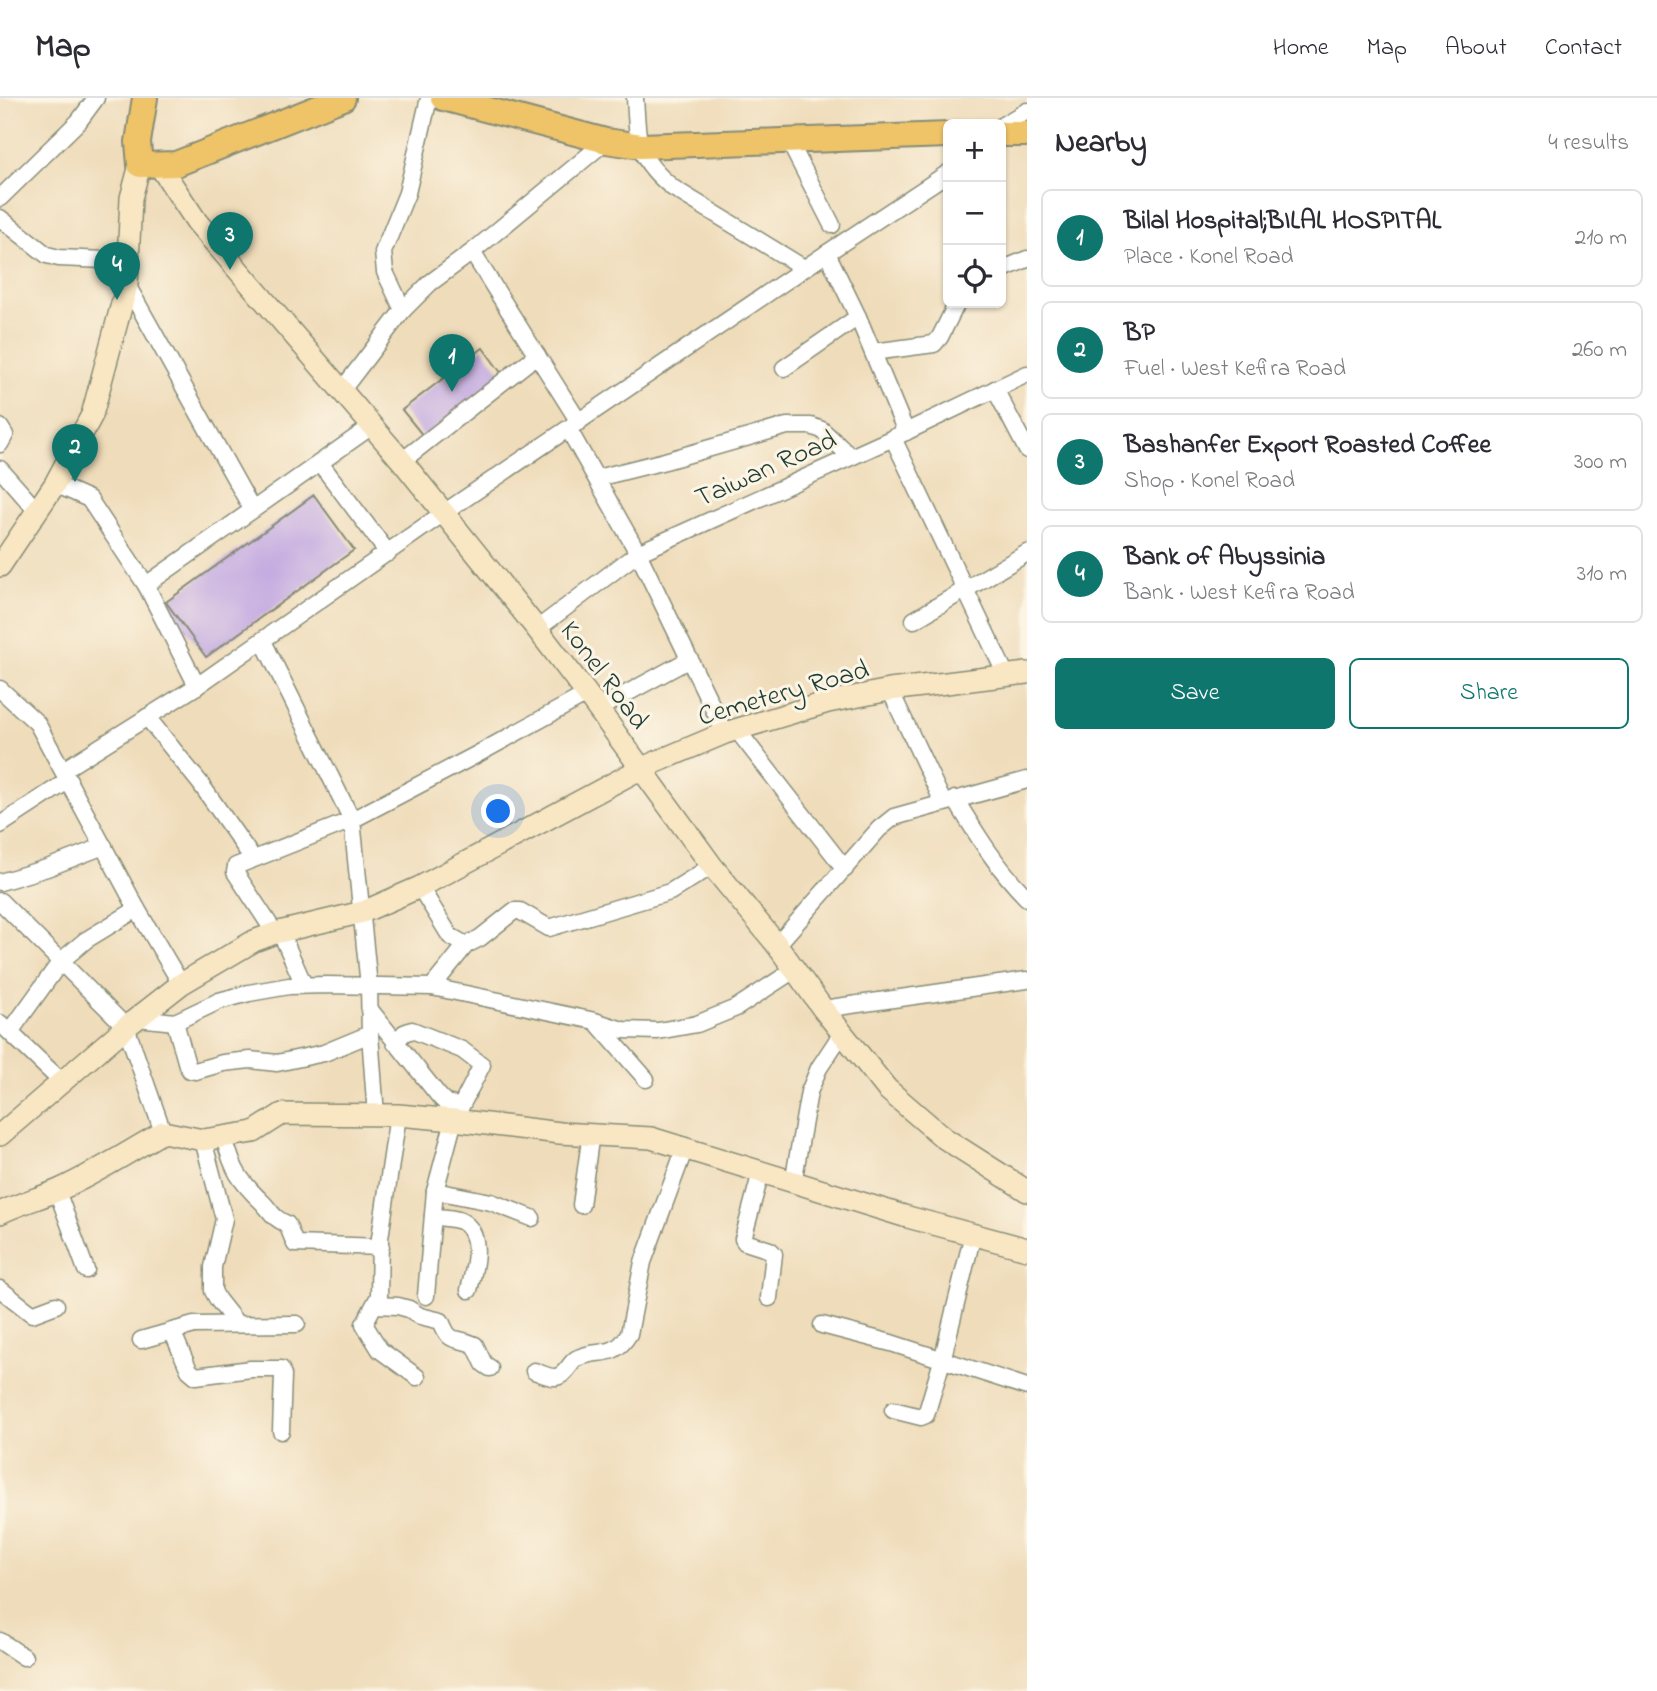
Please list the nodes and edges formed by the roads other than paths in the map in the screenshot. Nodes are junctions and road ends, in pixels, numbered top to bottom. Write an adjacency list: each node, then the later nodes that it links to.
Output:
1 (96, 98): 14 (street)
2 (145, 98): 12 (main road)
3 (343, 98): 12 (main road)
4 (635, 98): 11 (street)
5 (445, 99): 9 (main road); 25 (street)
6 (1027, 111): 7 (street)
7 (1009, 134)
8 (943, 135): 10 (main road)
9 (606, 141): 11 (main road); 17 (street)
10 (789, 141): 11 (main road); 16 (street)
11 (639, 146): 21 (street)
12 (150, 165): 20 (main road); 32 (main road, Konel Road)
13 (943, 176): 18 (street)
14 (0, 198)
15 (0, 218): 20 (street)
16 (832, 225)
17 (472, 251): 25 (street); 28 (street)
18 (827, 253): 21 (street); 26 (street)
19 (1027, 259): 22 (street)
20 (128, 261): 23 (main road)
21 (804, 268): 34 (street)
22 (1006, 268)
23 (127, 285): 44 (main road); 45 (street)
24 (954, 308): 27 (street)
25 (403, 310): 32 (street)
26 (858, 317): 27 (street); 29 (street)
27 (873, 352): 36 (street)
28 (537, 355): 34 (street); 40 (street)
29 (784, 369)
30 (1027, 374): 31 (street, Taiwan Road)
31 (995, 389): 36 (street, Taiwan Road); 38 (street)
32 (342, 390): 33 (main road, Konel Road)
33 (372, 426): 40 (main road, Konel Road); 41 (street)
34 (574, 426): 43 (street); 47 (street)
35 (0, 427): 37 (street)
36 (900, 435): 39 (street, Taiwan Road); 53 (street)
37 (0, 444)
38 (1027, 450)
39 (850, 456): 43 (street); 49 (street, Taiwan Road)
40 (402, 461): 47 (main road, Konel Road)
41 (320, 463): 45 (street); 48 (street)
42 (0, 469): 46 (street)
43 (597, 478): 49 (street)
44 (55, 484): 46 (main road); 52 (street)
45 (252, 509): 52 (street)
46 (37, 511): 51 (main road)
47 (445, 512): 48 (street); 55 (main road, Konel Road)
48 (388, 553): 56 (street)
49 (638, 553): 55 (street, Taiwan Road); 57 (street)
50 (1027, 553): 53 (street)
51 (0, 566)
52 (146, 585): 59 (street)
53 (966, 590): 54 (street); 58 (street)
54 (914, 620)
55 (537, 629): 62 (main road, Konel Road)
56 (263, 641): 59 (street); 69 (street)
57 (690, 659): 62 (street); 64 (street)
58 (1022, 675): 61 (main road, Cemetery Road)
59 (197, 687): 63 (street)
60 (0, 689): 66 (street)
61 (890, 690): 64 (main road, Cemetery Road); 68 (street)
62 (593, 701): 65 (main road, Konel Road); 69 (street)
63 (147, 717): 66 (street); 72 (street)
64 (731, 731): 65 (main road, Cemetery Road); 74 (street)
65 (642, 768): 73 (main road, Konel Road); 76 (main road, Cemetery Road)
66 (66, 775): 70 (street); 71 (street)
67 (1027, 780): 68 (street)
68 (949, 800): 74 (street); 77 (street)
69 (352, 820): 72 (street); 80 (street)
70 (0, 825)
71 (104, 846): 75 (street); 79 (street)
72 (253, 859): 81 (street)
73 (712, 866): 82 (street); 83 (main road, Konel Road)
74 (845, 869): 83 (street)
75 (0, 882)
76 (420, 887): 80 (main road, Cemetery Road); 82 (street)
77 (1027, 898)
78 (0, 901): 84 (street)
79 (137, 909): 84 (street); 87 (street)
80 (363, 912): 81 (main road, Cemetery Road); 89 (street)
81 (278, 932): 87 (main road, Cemetery Road); 88 (street)
82 (466, 945): 90 (street)
83 (777, 946): 85 (main road, Konel Road)
84 (61, 961): 95 (street); 96 (street)
85 (794, 970): 91 (main road, Konel Road); 93 (street)
86 (1027, 980): 91 (street)
87 (181, 984): 95 (main road, Cemetery Road)
88 (304, 985): 89 (street); 94 (street)
89 (369, 986): 90 (street); 92 (street)
90 (432, 987): 93 (street)
91 (823, 1009): 97 (main road, Konel Road)
92 (371, 1011): 98 (street); 99 (street)
93 (595, 1021): 100 (street)
94 (175, 1022): 95 (street); 98 (street)
95 (132, 1023): 101 (main road, Cemetery Road); 105 (street)
96 (5, 1028): 101 (street)
97 (842, 1033): 111 (street); 114 (main road, Konel Road)
98 (370, 1034): 104 (street)
99 (395, 1043): 102 (street); 102 (street)
100 (646, 1079)
101 (62, 1082): 107 (main road, Cemetery Road)
102 (457, 1113): 103 (main road); 106 (main road); 113 (street)
103 (398, 1115): 104 (main road); 120 (street)
104 (376, 1116): 108 (main road)
105 (163, 1132): 108 (main road); 112 (main road)
106 (591, 1133): 109 (main road); 115 (street)
107 (0, 1135)
108 (214, 1139): 120 (street); 129 (street)
109 (685, 1148): 110 (main road); 136 (street)
110 (761, 1172): 111 (main road); 126 (street)
111 (793, 1183): 119 (main road)
112 (57, 1191): 116 (main road); 122 (street)
113 (435, 1191): 117 (street); 118 (street)
114 (1027, 1191)
115 (581, 1205)
116 (0, 1213)
117 (433, 1216): 124 (street); 125 (street)
118 (532, 1218)
119 (973, 1234): 121 (main road); 134 (street)
120 (381, 1247): 128 (street)
121 (1027, 1249)
122 (86, 1270)
123 (0, 1289): 127 (street)
124 (469, 1290)
125 (426, 1296)
126 (769, 1298)
127 (56, 1305)
128 (375, 1305): 135 (street); 137 (street)
129 (237, 1324): 130 (street); 132 (street)
130 (297, 1324)
131 (822, 1325): 134 (street)
132 (172, 1331): 133 (street); 140 (street)
133 (141, 1340)
134 (943, 1361): 138 (street); 139 (street)
135 (491, 1368)
136 (534, 1371)
137 (417, 1377)
138 (1027, 1387)
139 (893, 1410)
140 (281, 1431)
141 (0, 1641): 142 (street)
142 (24, 1657)

